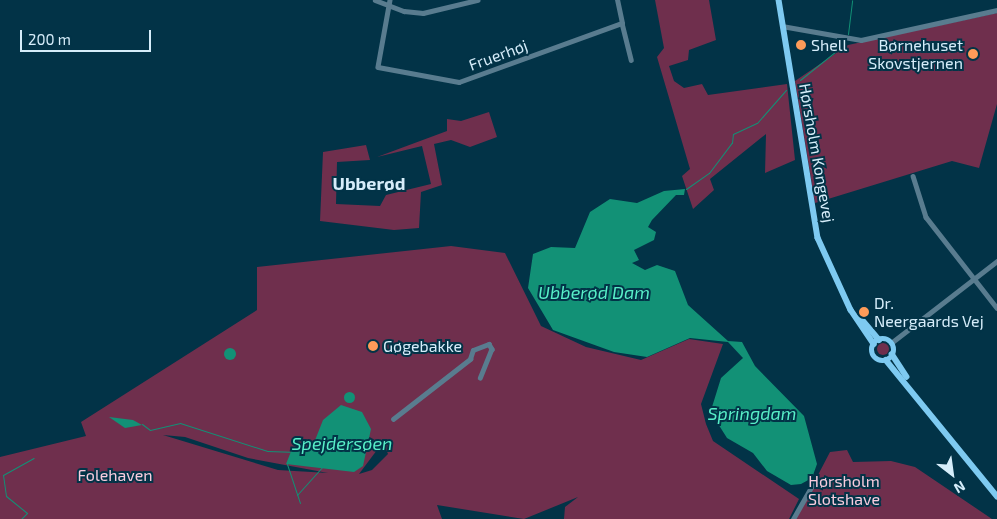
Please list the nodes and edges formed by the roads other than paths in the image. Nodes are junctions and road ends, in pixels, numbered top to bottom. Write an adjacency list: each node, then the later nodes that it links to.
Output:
1 (375, 0): 6 (street)
2 (390, 0): 6 (street)
3 (477, 0): 6 (street)
4 (617, 0): 8 (street)
5 (779, 0): 9 (main road, Hørsholm Kongevej)
6 (387, 6): 8 (street, Fruerhøj)
7 (997, 10): 9 (street)
8 (622, 23): 10 (street)
9 (782, 26): 14 (main road, Hørsholm Kongevej)
10 (631, 60)
11 (913, 176): 13 (street)
12 (997, 260): 13 (street)
13 (974, 279): 15 (street); 17 (street)
14 (849, 304): 16 (main road, Hørsholm Kongevej); 18 (main road, Hørsholm Kongevej)
15 (997, 308)
16 (879, 340): 17 (main road); 18 (main road)
17 (891, 343): 19 (main road)
18 (874, 344): 20 (main road)
19 (892, 354): 20 (main road); 22 (main road)
20 (886, 360): 22 (main road)
21 (480, 378): 23 (street)
22 (910, 384): 25 (main road)
23 (393, 419)
24 (813, 484): 26 (street)
25 (997, 496)
26 (793, 519)

